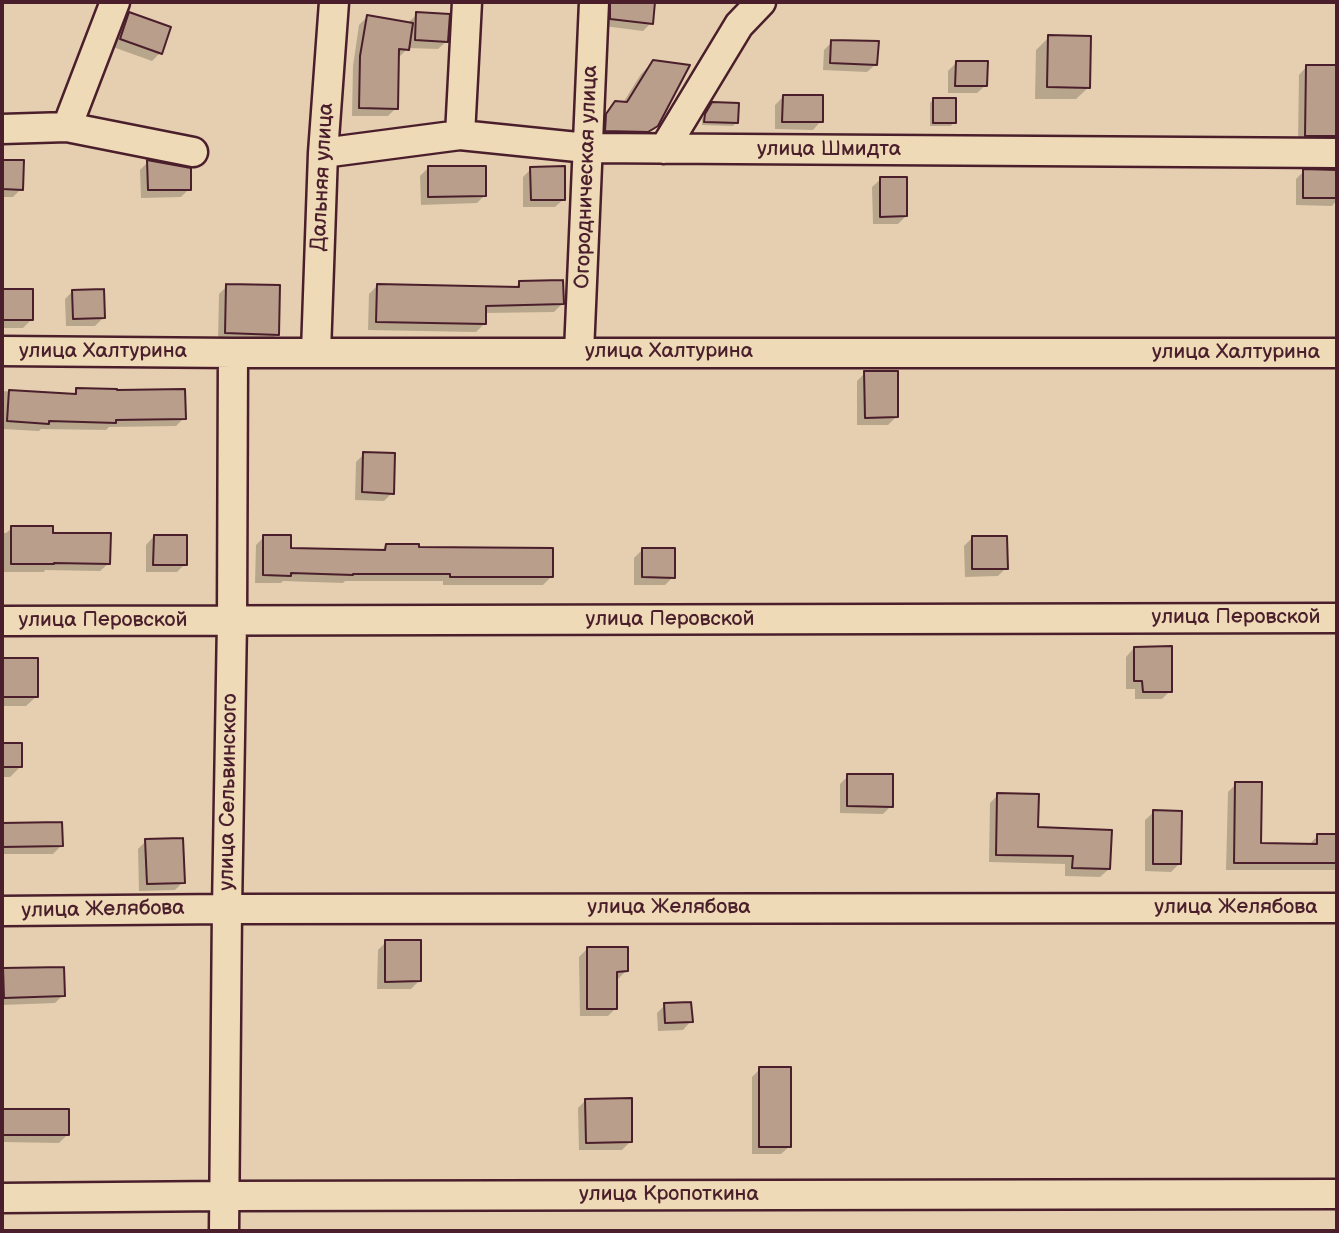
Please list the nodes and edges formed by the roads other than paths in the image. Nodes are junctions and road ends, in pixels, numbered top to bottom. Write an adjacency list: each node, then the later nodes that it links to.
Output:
1 (115, 2): 6 (street)
2 (334, 2): 12 (street, Дальняя улица)
3 (467, 2): 8 (street)
4 (594, 2): 9 (street, Огородническая улица)
5 (761, 2): 10 (street)
6 (67, 127): 7 (street); 11 (street)
7 (2, 129)
8 (460, 135): 9 (street, улица Шмидта); 12 (street, улица Шмидта)
9 (587, 148): 10 (street, улица Шмидта); 16 (street, Огородническая улица)
10 (664, 149): 13 (street, улица Шмидта)
11 (193, 152)
12 (323, 153): 15 (street, Дальняя улица)
13 (1337, 153)
14 (2, 351): 17 (street, улица Халтурина)
15 (316, 352): 16 (street, улица Халтурина); 17 (street, улица Халтурина)
16 (579, 352): 18 (street, улица Халтурина)
17 (233, 353): 21 (street, улица Сельвинского)
18 (1337, 353)
19 (1337, 618): 21 (street, улица Перовской)
20 (2, 621): 21 (street, улица Перовской)
21 (232, 621): 23 (street, улица Сельвинского)
22 (1337, 908): 23 (street, улица Желябова)
23 (227, 909): 24 (street, улица Желябова); 26 (street, улица Сельвинского)
24 (2, 911)
25 (1337, 1194): 26 (street, улица Кропоткина)
26 (224, 1196): 27 (street, улица Кропоткина); 28 (street, улица Сельвинского)
27 (2, 1198)
28 (224, 1231)

